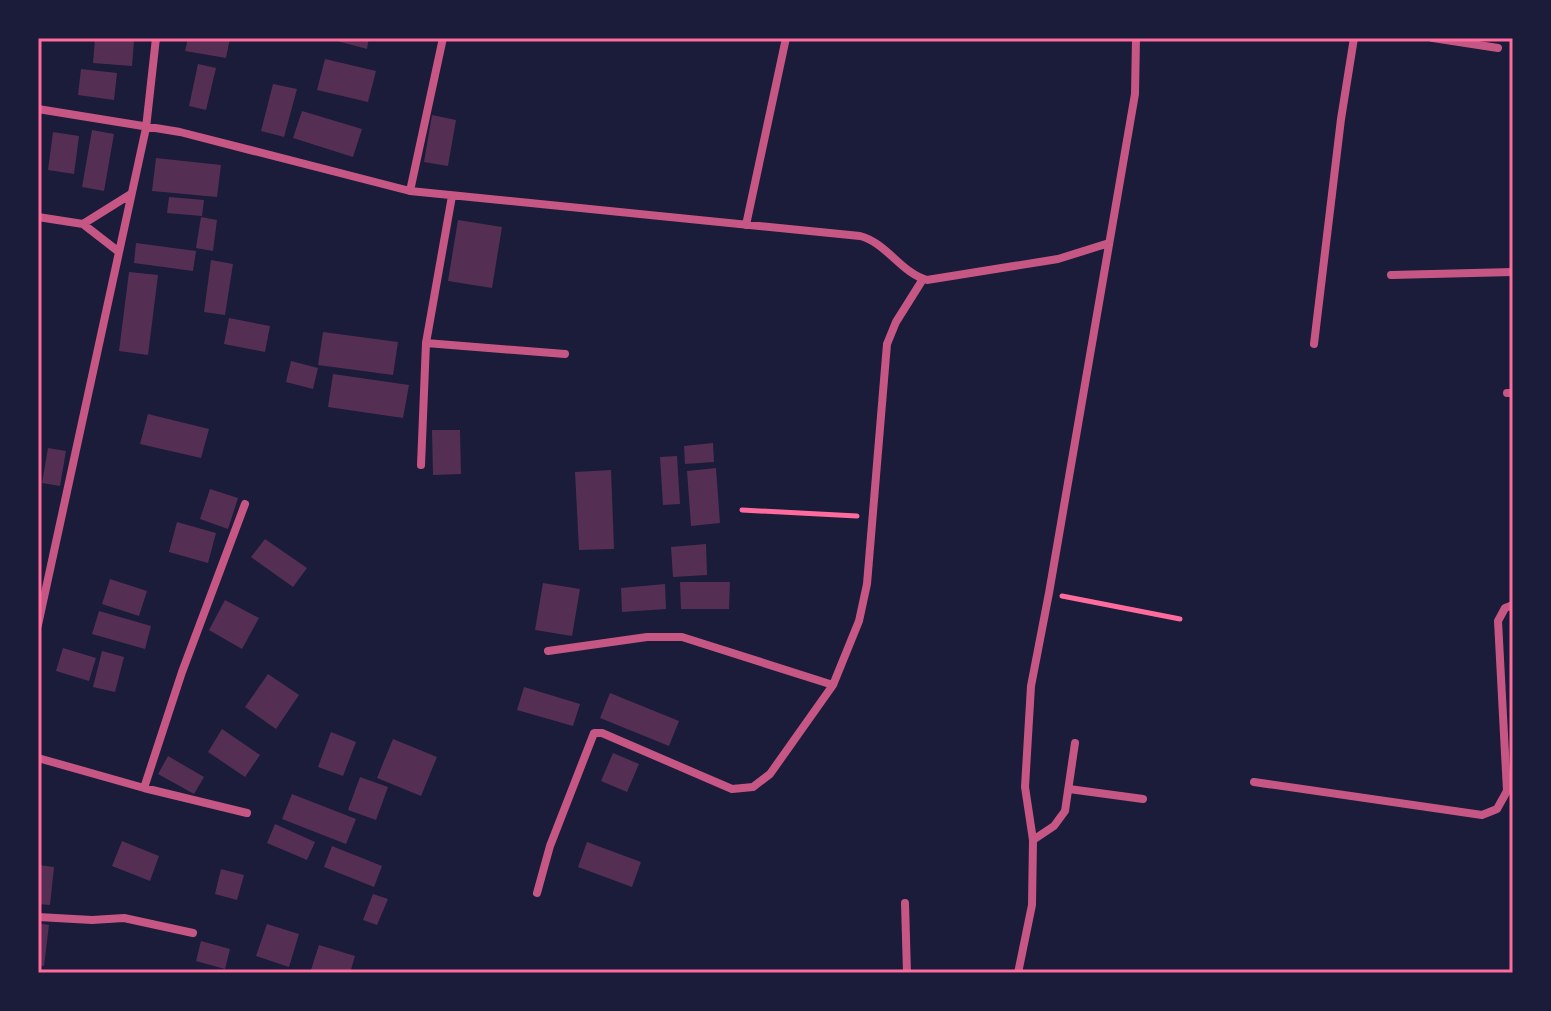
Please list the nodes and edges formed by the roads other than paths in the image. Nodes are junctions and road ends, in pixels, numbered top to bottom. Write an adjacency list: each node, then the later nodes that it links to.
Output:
1 (156, 38): 9 (street)
2 (443, 38): 10 (street)
3 (786, 38): 15 (street)
4 (1136, 38): 16 (street)
5 (1354, 38): 22 (street)
6 (1433, 38): 7 (street)
7 (1498, 48)
8 (38, 109): 9 (street)
9 (146, 128): 10 (street); 11 (street)
10 (410, 191): 12 (street)
11 (131, 194): 14 (street); 17 (street)
12 (452, 196): 15 (street); 21 (street)
13 (38, 217): 14 (street)
14 (83, 224): 17 (street)
15 (746, 225): 20 (street)
16 (1109, 243): 20 (street); 38 (street)
17 (119, 252): 26 (street)
18 (1513, 272): 19 (street)
19 (1391, 275)
20 (923, 279): 30 (street)
21 (426, 343): 23 (street); 24 (street)
22 (1314, 344)
23 (565, 354)
24 (421, 465)
25 (245, 504): 34 (street)
26 (41, 595): 28 (street)
27 (1513, 605): 33 (street)
28 (38, 625)
29 (548, 651): 30 (street)
30 (833, 685): 39 (street)
31 (1075, 743): 35 (street)
32 (38, 758): 34 (street)
33 (1254, 782)
34 (144, 788): 37 (street)
35 (1069, 789): 36 (street); 38 (street)
36 (1143, 799)
37 (247, 813)
38 (1033, 840): 44 (street)
39 (537, 893)
40 (905, 903): 43 (street)
41 (38, 917): 42 (street)
42 (193, 933)
43 (907, 973)
44 (1018, 973)

